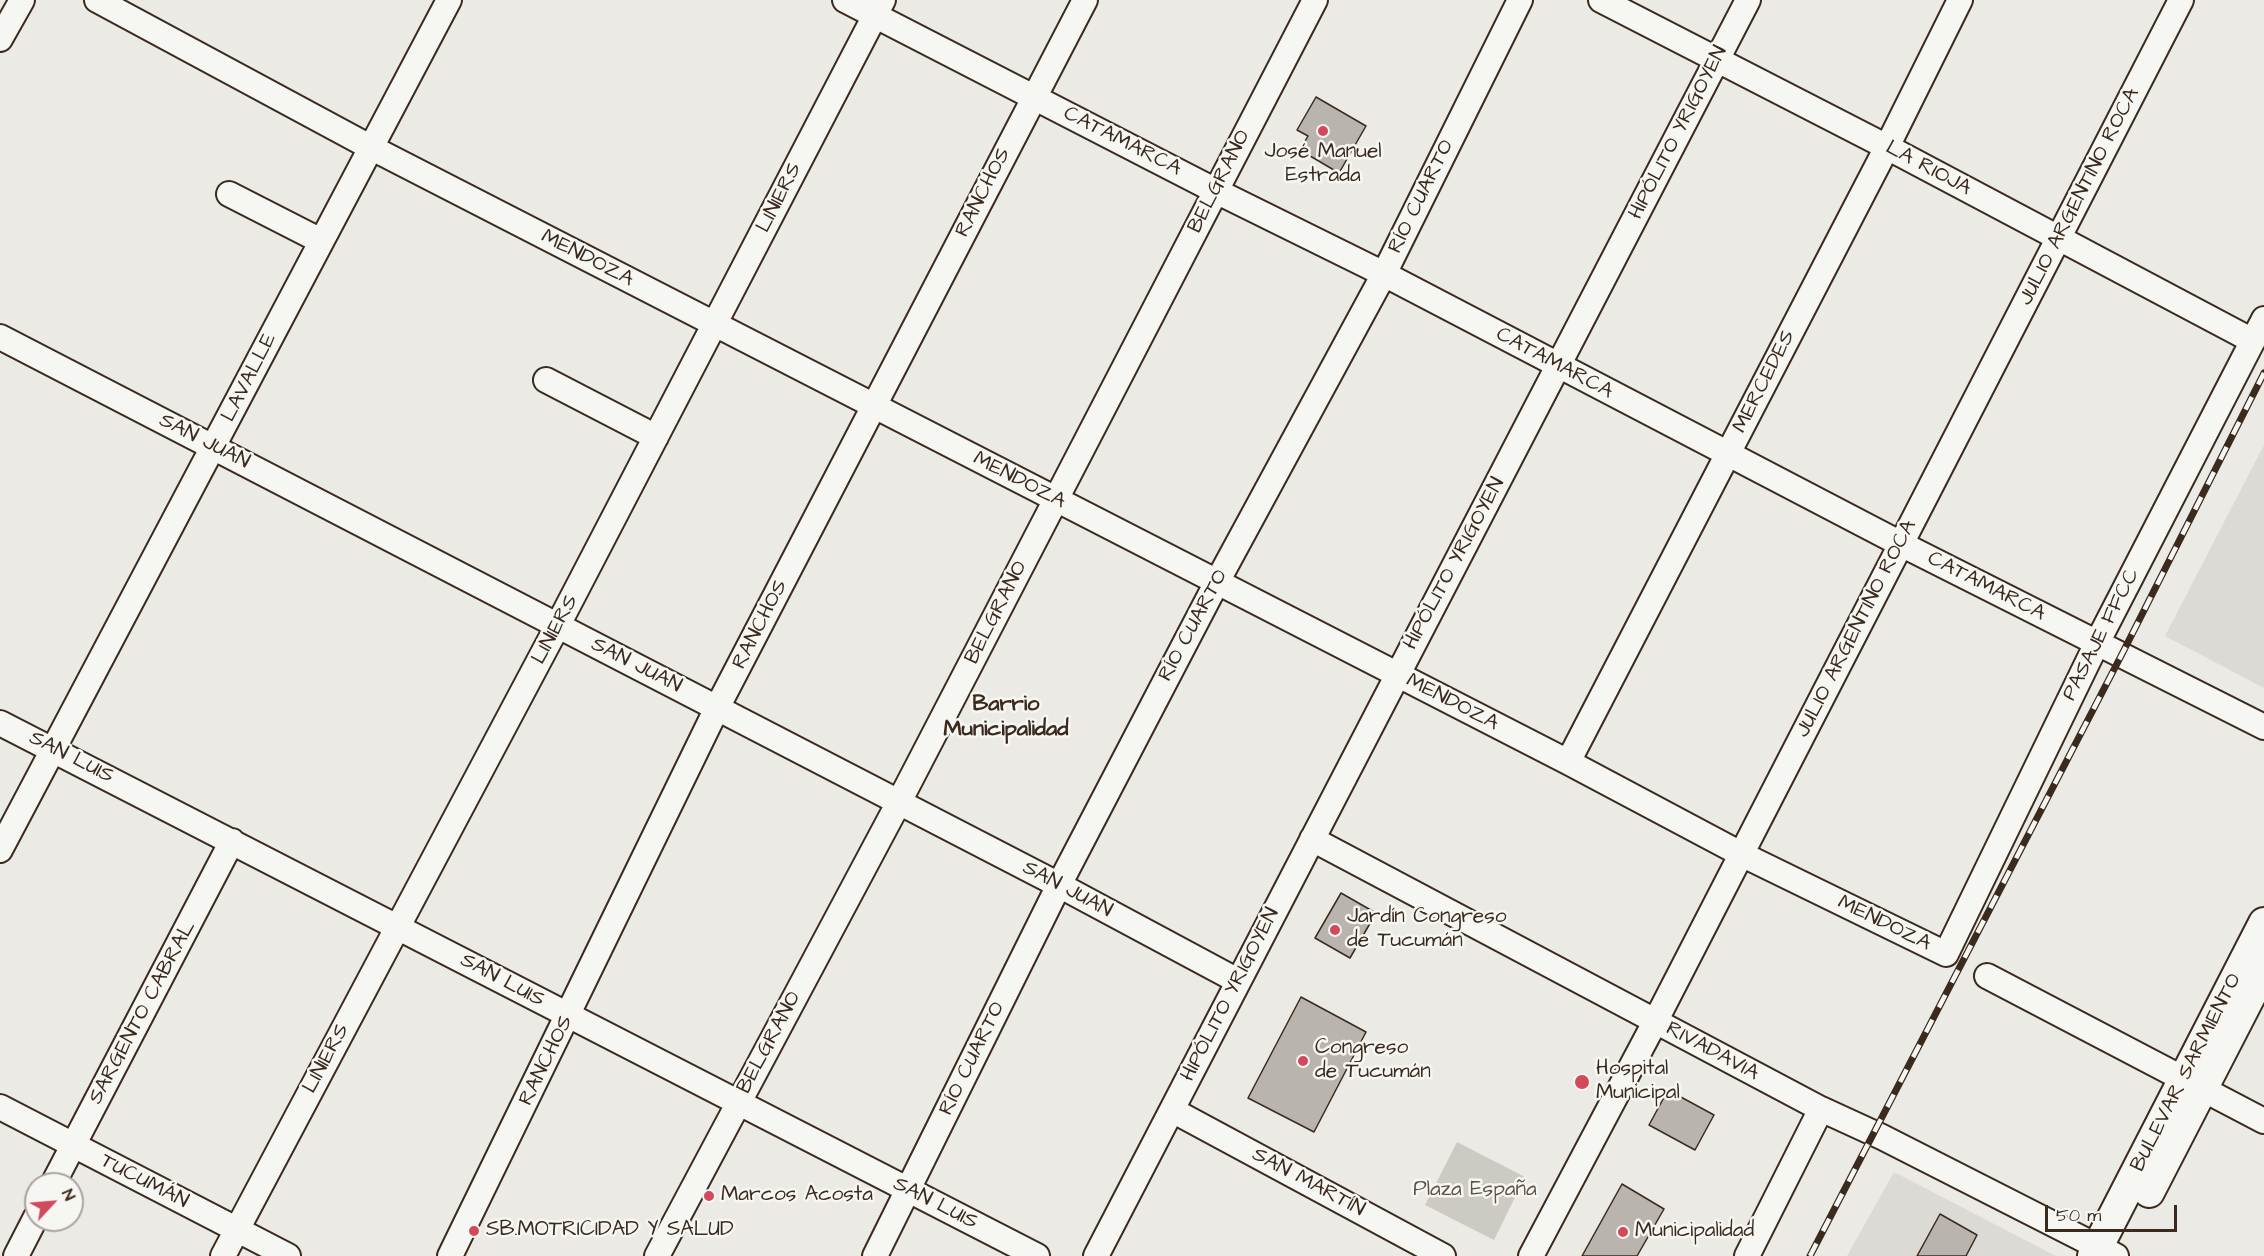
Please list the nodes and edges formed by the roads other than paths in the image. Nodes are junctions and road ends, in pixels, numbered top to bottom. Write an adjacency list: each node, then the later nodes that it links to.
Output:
1 (22, 0): 13 (street)
2 (97, 0): 16 (street, MENDOZA)
3 (449, 0): 16 (street, LAVALLE)
4 (845, 0): 12 (street, CATAMARCA)
5 (1085, 0): 15 (street, RANCHOS)
6 (1315, 0): 18 (street, BELGRANO)
7 (1520, 0): 22 (street, RÍO CUARTO)
8 (1601, 0): 14 (street, LA RIOJA)
9 (1748, 0): 14 (street, HIPÓLITO YRIGOYEN)
10 (1960, 0): 17 (street, MERCEDES)
11 (2181, 0): 20 (street, JULIO ARGENTINO ROCA)
12 (879, 8): 15 (street, CATAMARCA); 24 (street, LINIERS)
13 (0, 39)
14 (1717, 59): 17 (street, LA RIOJA); 27 (street, HIPÓLITO YRIGOYEN)
15 (1034, 97): 18 (street, CATAMARCA); 29 (street, RANCHOS)
16 (370, 147): 21 (street, LAVALLE); 24 (street, MENDOZA)
17 (1887, 147): 20 (street, LA RIOJA); 32 (street, MERCEDES)
18 (1216, 191): 22 (street, CATAMARCA); 33 (street, BELGRANO)
19 (229, 194): 21 (street)
20 (2058, 239): 26 (street, LA RIOJA); 34 (street, JULIO ARGENTINO ROCA)
21 (321, 241): 31 (street, LAVALLE)
22 (1384, 274): 27 (street, CATAMARCA); 35 (street, RÍO CUARTO)
23 (2264, 319): 26 (street, PASAJE FFCC)
24 (714, 324): 29 (street, MENDOZA); 30 (street, LINIERS)
25 (0, 336): 31 (street, SAN JUAN)
26 (2253, 341): 37 (street, PASAJE FFCC)
27 (1558, 367): 32 (street, CATAMARCA); 38 (street, HIPÓLITO YRIGOYEN)
28 (546, 380): 30 (street)
29 (874, 406): 33 (street, MENDOZA); 39 (street, RANCHOS)
30 (656, 437): 36 (street, LINIERS)
31 (214, 447): 36 (street, SAN JUAN); 42 (street, LAVALLE)
32 (1727, 454): 34 (street, CATAMARCA); 43 (street, MERCEDES)
33 (1056, 499): 35 (street, MENDOZA); 44 (street, BELGRANO)
34 (1901, 544): 37 (street, CATAMARCA); 48 (street, JULIO ARGENTINO ROCA)
35 (1216, 582): 38 (street, MENDOZA); 49 (street, RÍO CUARTO)
36 (558, 625): 39 (street, SAN JUAN); 51 (street, LINIERS)
37 (2097, 643): 41 (street, CATAMARCA); 52 (street, PASAJE FFCC)
38 (1397, 675): 43 (street, MENDOZA); 45 (street, HIPÓLITO YRIGOYEN)
39 (717, 708): 44 (street, SAN JUAN); 56 (street, RANCHOS)
40 (0, 723): 42 (street, SAN LUIS)
41 (2264, 727)
42 (54, 749): 46 (street, SAN LUIS); 47 (street, LAVALLE)
43 (1568, 762): 48 (street, MENDOZA)
44 (899, 802): 49 (street, SAN JUAN); 59 (street, BELGRANO)
45 (1312, 839): 55 (street, HIPÓLITO YRIGOYEN); 57 (street, RIVADAVIA)
46 (232, 841): 51 (street, SAN LUIS); 64 (street, SARGENTO CABRAL)
47 (0, 850)
48 (1741, 854): 52 (street, MENDOZA); 57 (street, JULIO ARGENTINO ROCA)
49 (1059, 885): 55 (street, SAN JUAN); 66 (street, RÍO CUARTO)
50 (2264, 923): 58 (main road, BULEVAR SARMIENTO)
51 (398, 926): 56 (street, SAN LUIS); 67 (street, LINIERS)
52 (1946, 954)
53 (2264, 969): 58 (main road, BULEVAR SARMIENTO)
54 (1987, 976): 58 (street)
55 (1238, 981): 62 (street, HIPÓLITO YRIGOYEN)
56 (568, 1016): 59 (street, SAN LUIS); 73 (street, RANCHOS)
57 (1655, 1022): 61 (street, RIVADAVIA); 79 (street, JULIO ARGENTINO ROCA)
58 (2192, 1085): 63 (street); 69 (main road, BULEVAR SARMIENTO)
59 (739, 1102): 66 (street, SAN LUIS); 74 (street, BELGRANO)
60 (0, 1107): 64 (street, TUCUMÁN)
61 (1821, 1109): 69 (street, RIVADAVIA); 80 (street)
62 (1172, 1110): 77 (street, HIPÓLITO YRIGOYEN); 78 (street, SAN MARTÍN)
63 (2264, 1121)
64 (73, 1145): 65 (street, SARGENTO CABRAL); 67 (street, TUCUMÁN)
65 (59, 1172)
66 (908, 1191): 75 (street, RÍO CUARTO); 76 (street, SAN LUIS)
67 (236, 1230): 71 (street, LINIERS); 72 (street, TUCUMÁN)
68 (28, 1232): 70 (street)
69 (2106, 1254)
70 (16, 1256)
71 (223, 1256)
72 (288, 1256)
73 (450, 1256)
74 (657, 1256)
75 (875, 1256)
76 (1037, 1256)
77 (1096, 1256)
78 (1443, 1256)
79 (1531, 1256)
80 (1747, 1256)

